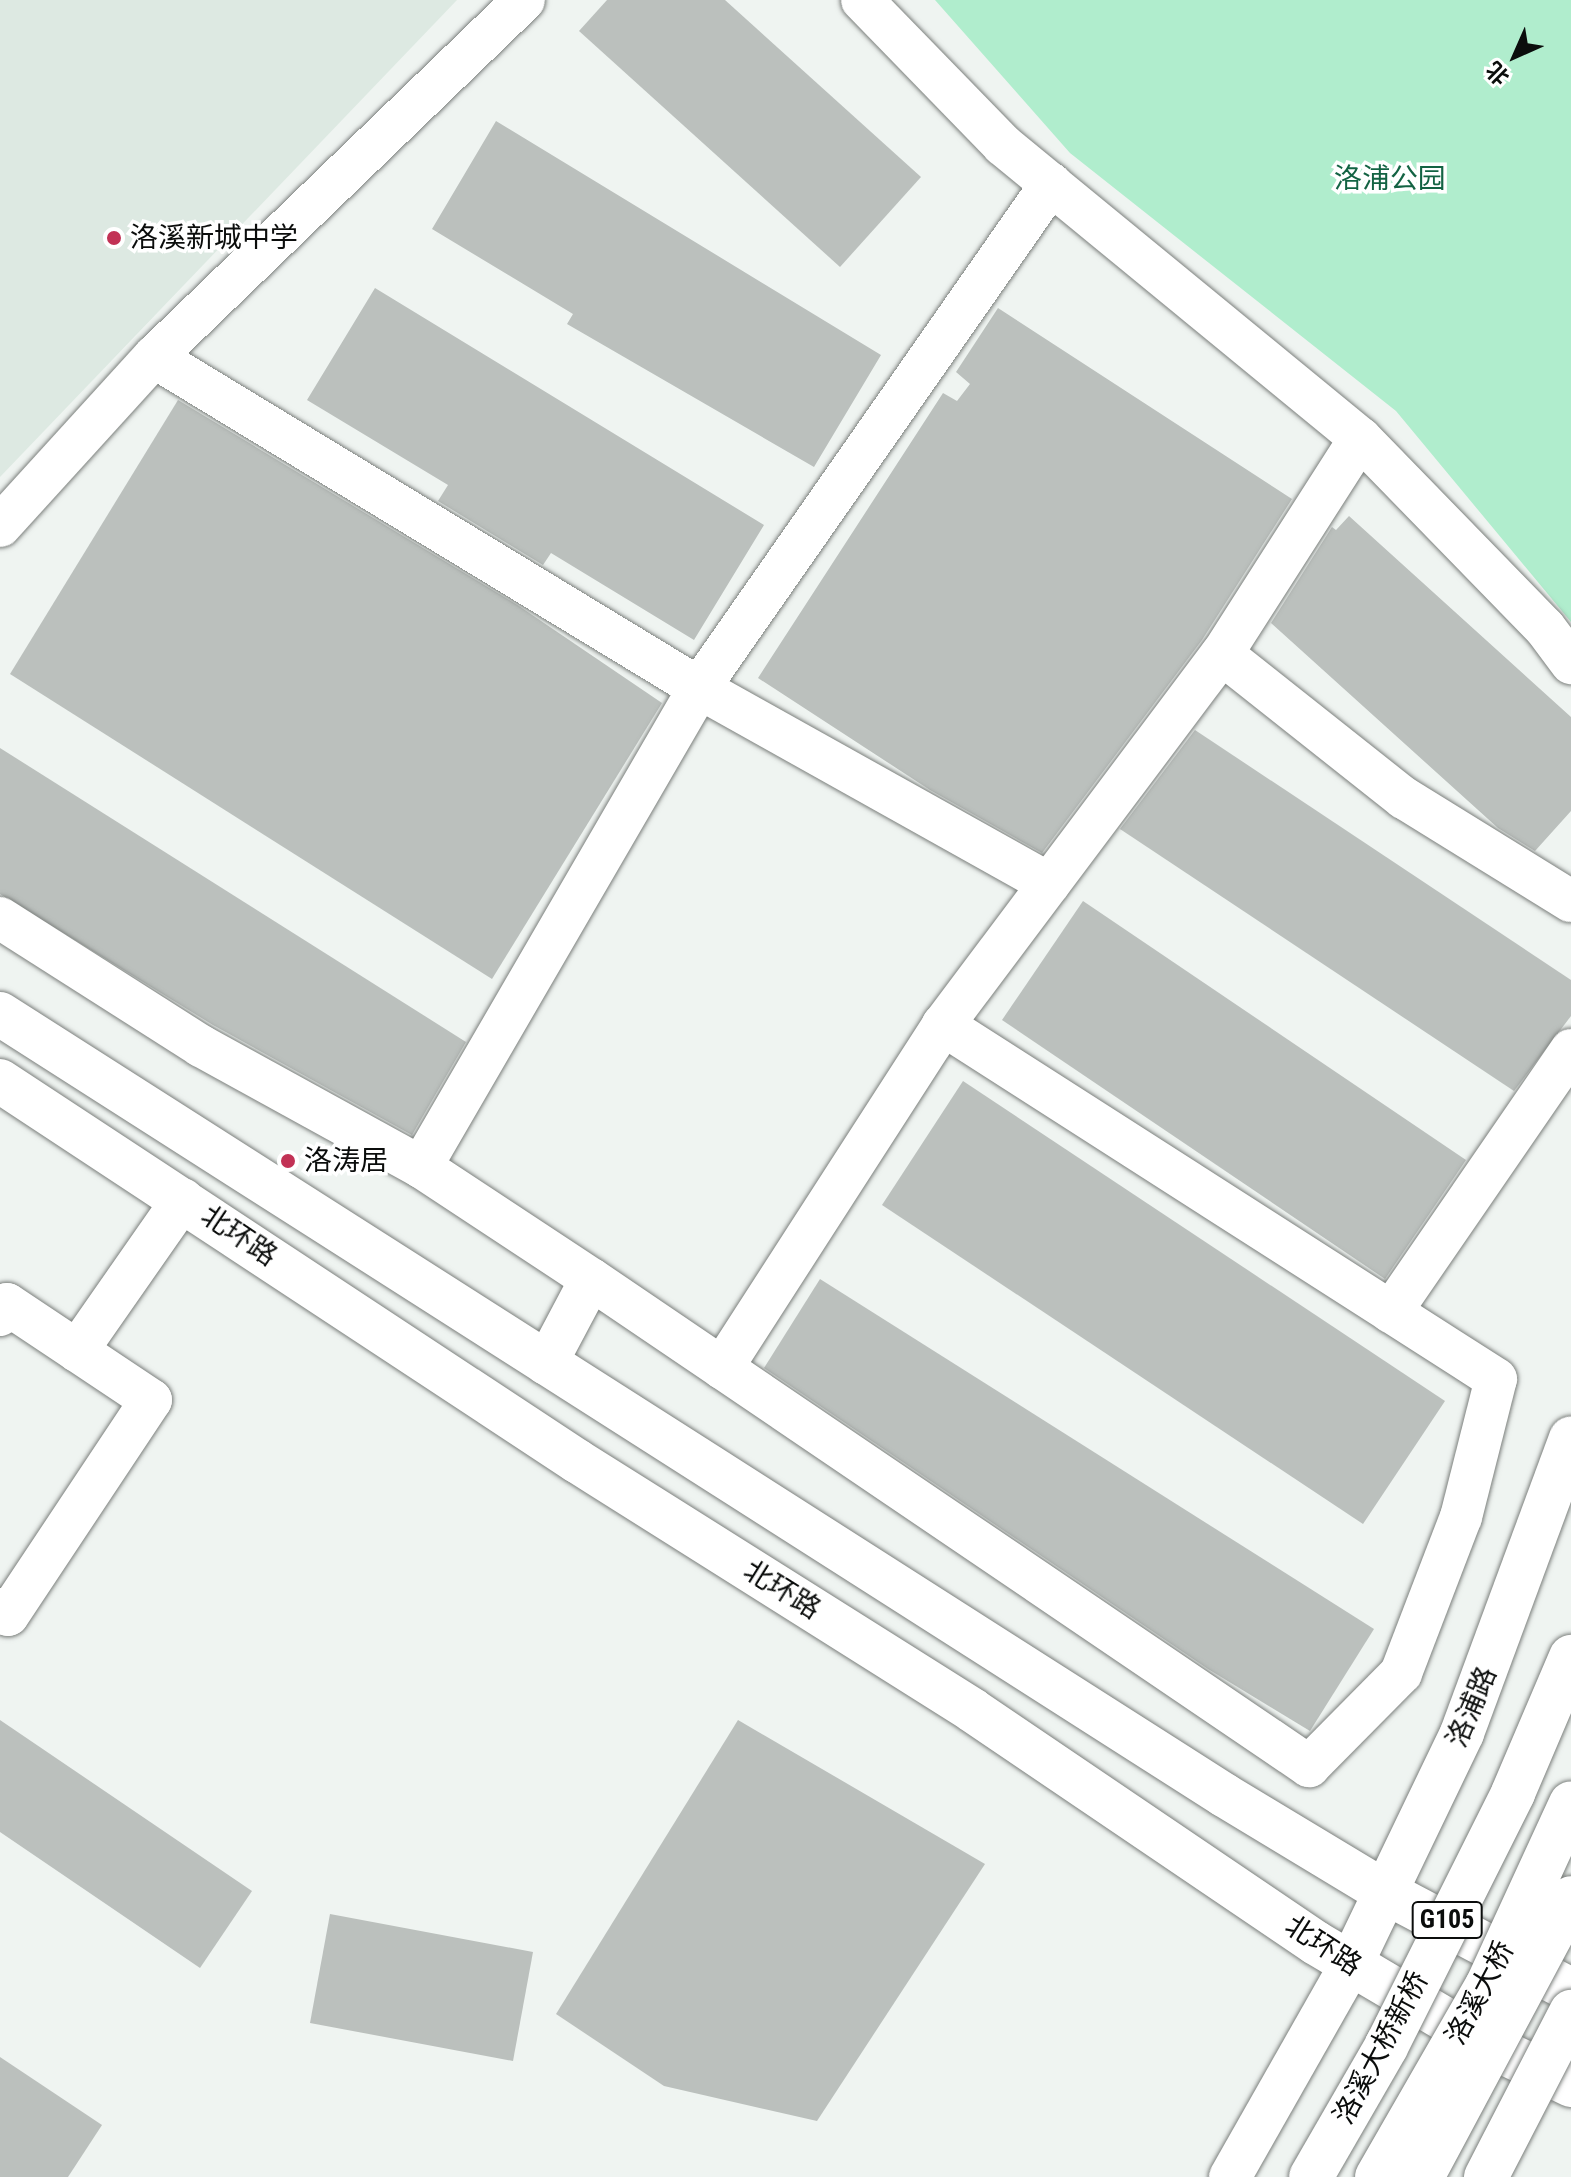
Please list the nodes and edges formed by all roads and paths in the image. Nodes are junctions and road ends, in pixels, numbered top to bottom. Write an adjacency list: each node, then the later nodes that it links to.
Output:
1 (524, 0): 4 (street)
2 (862, 0): 3 (street)
3 (1051, 184): 5 (street); 9 (street)
4 (154, 357): 6 (street); 9 (street)
5 (1360, 438): 7 (street); 8 (street)
6 (0, 526)
7 (1222, 654): 10 (street); 11 (street)
8 (1571, 663)
9 (699, 688): 10 (street); 17 (street)
10 (1049, 884): 14 (street)
11 (1571, 901)
12 (0, 918): 17 (street)
13 (0, 1014): 23 (main road, 北环路)
14 (943, 1025): 20 (street); 24 (street)
15 (1571, 1050): 20 (street)
16 (0, 1081): 18 (main road, 北环路)
17 (421, 1167): 19 (street)
18 (183, 1199): 22 (street); 31 (main road, 北环路)
19 (591, 1279): 23 (street); 24 (street)
20 (1391, 1312): 24 (street)
21 (0, 1315): 22 (street)
22 (77, 1351): 26 (street)
23 (546, 1364): 29 (main road, 北环路)
24 (722, 1368)
25 (1571, 1439): 29 (main road, 洛浦路)
26 (0, 1609)
27 (1571, 1657): 37 (main road, 洛溪大桥新桥 / G105, bridge)
28 (1571, 1803): 38 (main road, 洛溪大桥, bridge)
29 (1385, 1892): 31 (main road, 洛浦路); 32 (main road, 北环路)
30 (1571, 1898): 39 (main road, 洛溪大桥, bridge)
31 (1351, 1964): 35 (main road, 北环路); 36 (street)
32 (1571, 1990)
33 (1571, 2012): 40 (main road, bridge)
34 (1571, 2034): 35 (main road)
35 (1560, 2080): 41 (street)
36 (1230, 2177)
37 (1311, 2177)
38 (1377, 2177)
39 (1422, 2177)
40 (1486, 2177)
41 (1496, 2177)

